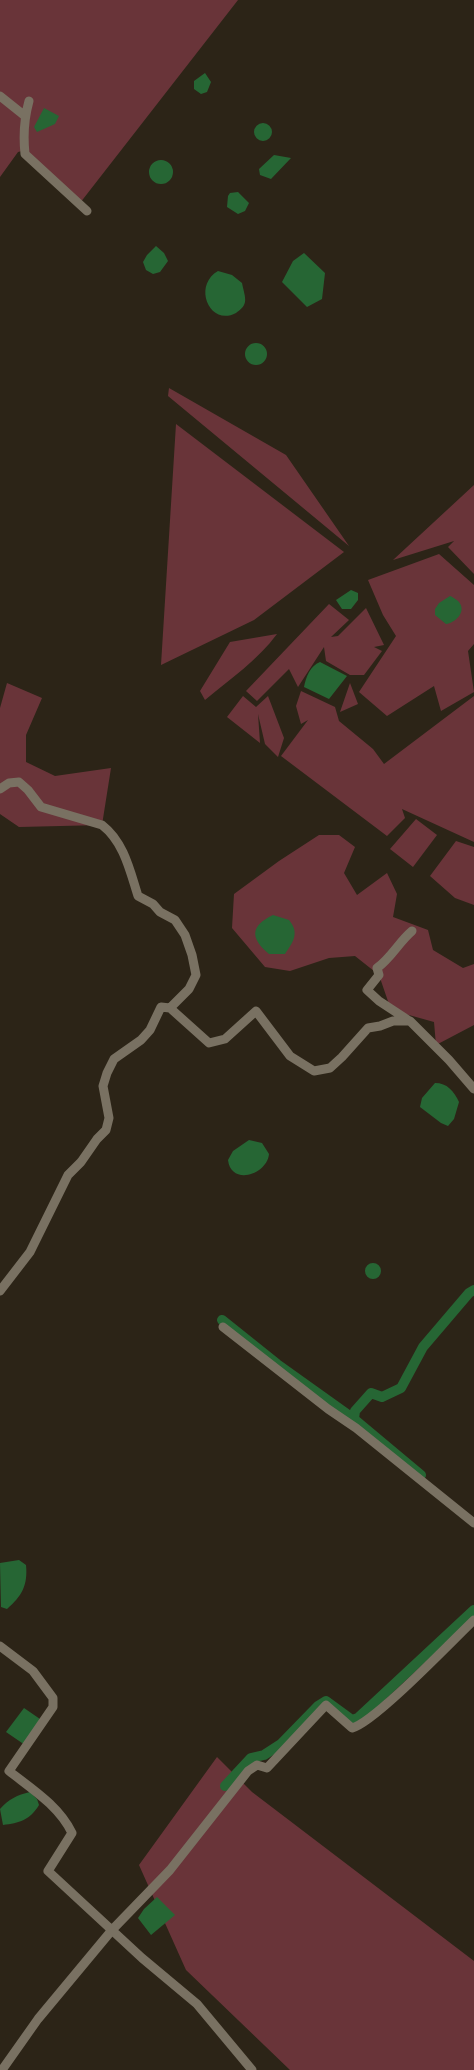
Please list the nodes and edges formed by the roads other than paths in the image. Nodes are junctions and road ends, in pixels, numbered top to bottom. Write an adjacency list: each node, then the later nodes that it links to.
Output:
1 (0, 96): 3 (street)
2 (29, 101): 3 (street)
3 (25, 116): 4 (street)
4 (87, 211)
5 (0, 789): 7 (street)
6 (412, 931): 8 (street)
7 (170, 1008): 8 (street); 10 (street)
8 (410, 1021): 9 (street)
9 (474, 1089)
10 (0, 1291)
11 (223, 1327): 12 (street)
12 (474, 1523)
13 (474, 1620): 15 (street)
14 (0, 1646): 15 (street)
15 (112, 1930): 16 (street); 17 (street)
16 (2, 2070)
17 (252, 2070)

